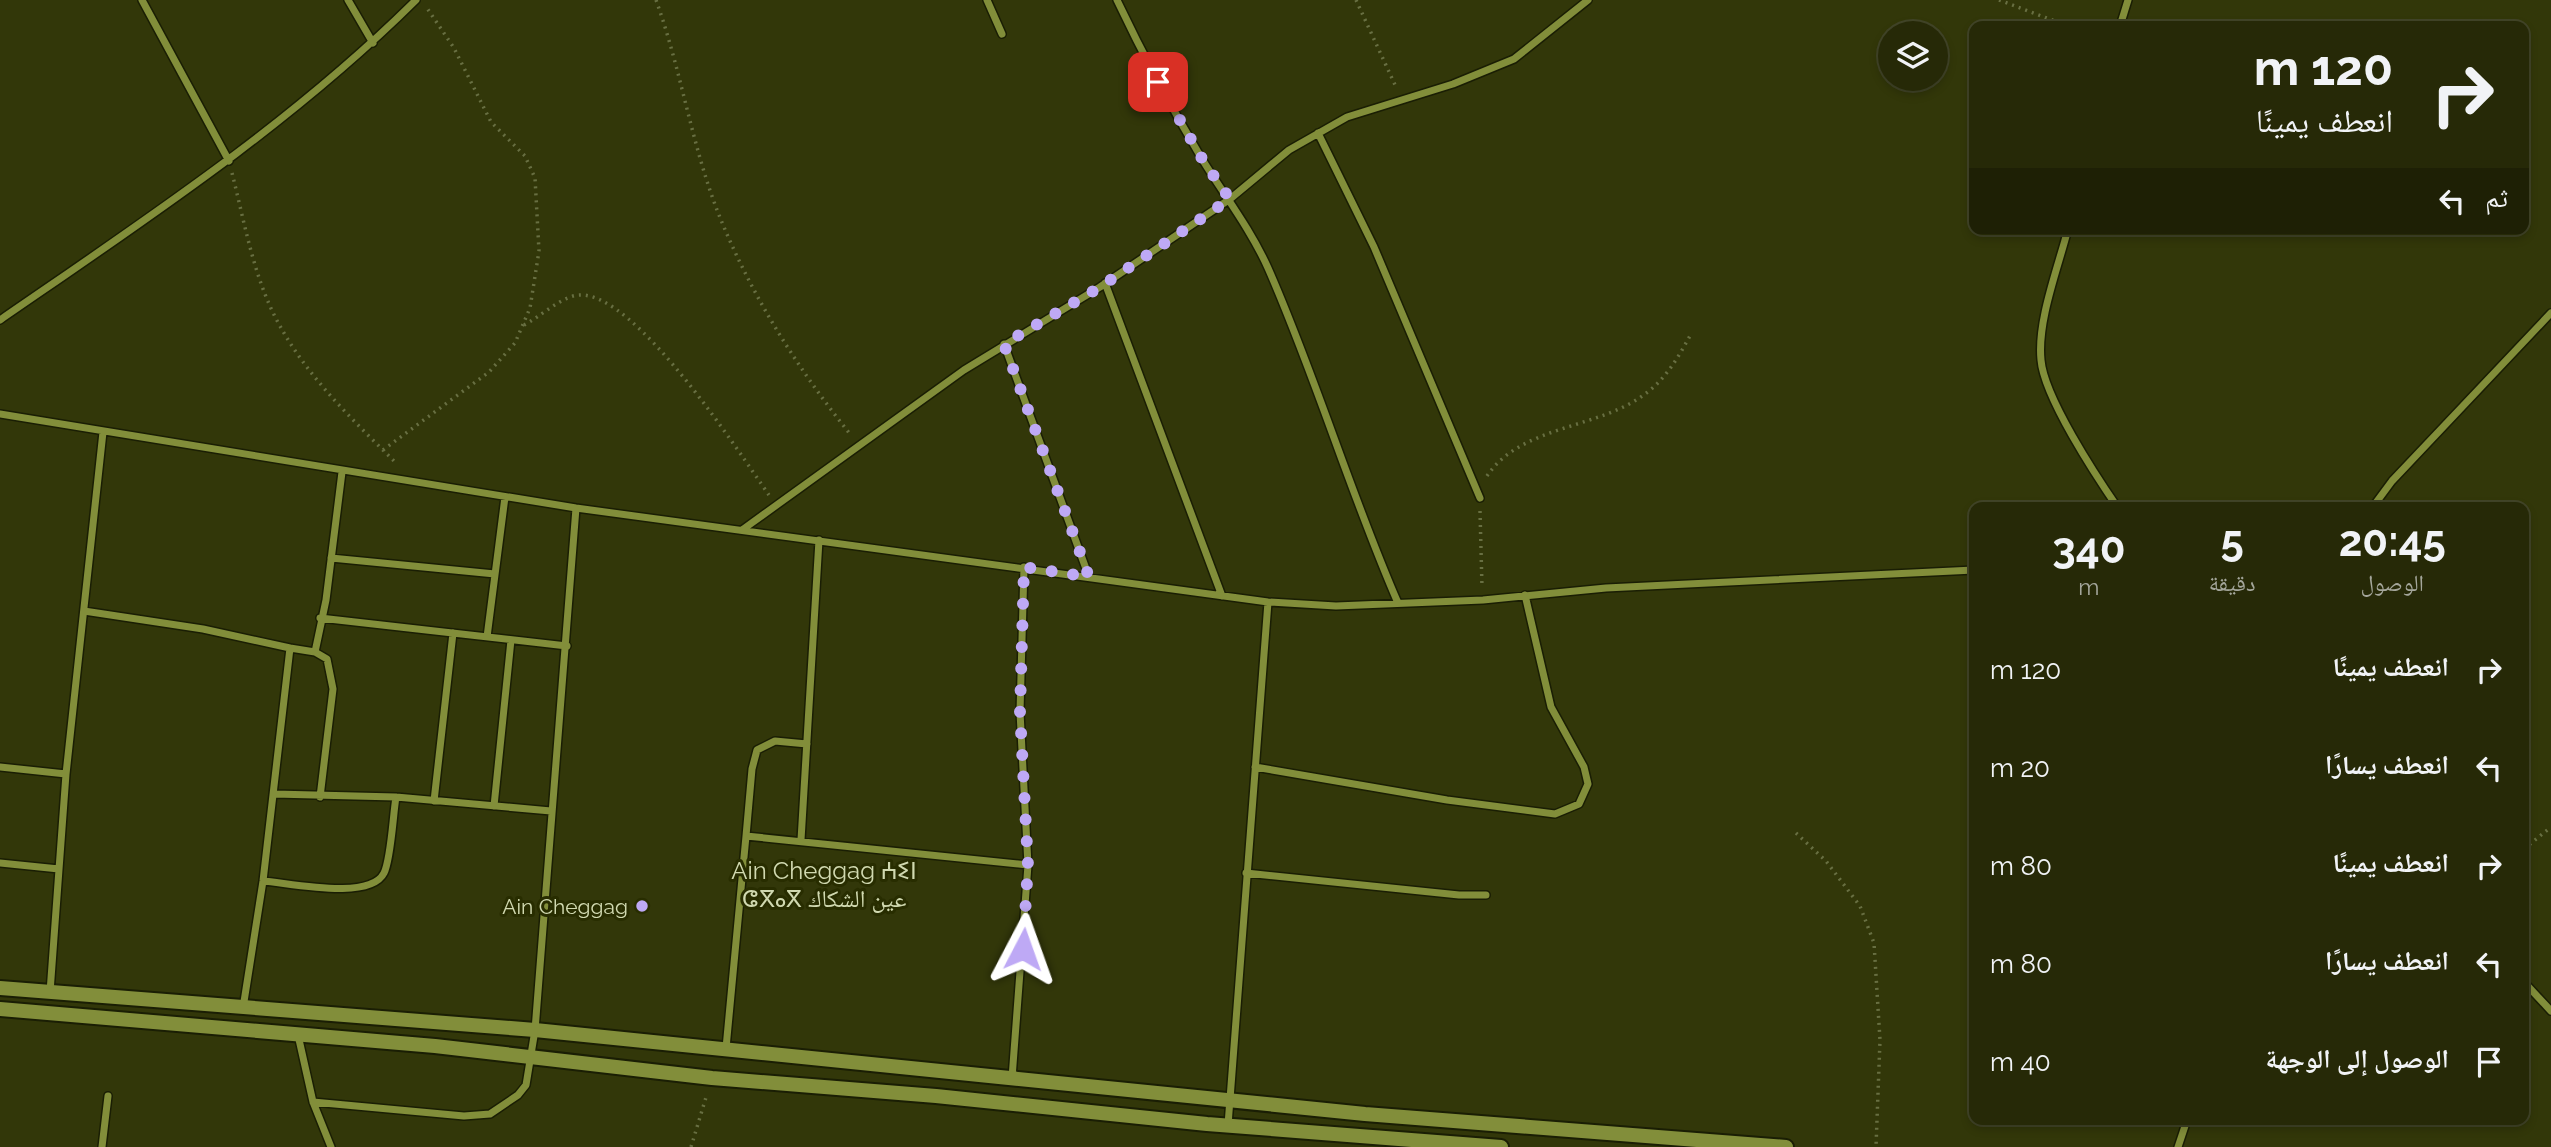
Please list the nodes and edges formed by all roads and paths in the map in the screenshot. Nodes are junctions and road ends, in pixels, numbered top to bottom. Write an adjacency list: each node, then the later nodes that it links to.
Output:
1 (142, 0): 18 (street)
2 (348, 0): 15 (street)
3 (416, 0): 15 (street)
4 (422, 0): 24 (path)
5 (656, 0): 29 (path)
6 (987, 0): 14 (street)
7 (1117, 0): 19 (street)
8 (1356, 0): 16 (path)
9 (1588, 0): 16 (street)
10 (1999, 0): 12 (path)
11 (2128, 0): 13 (street)
12 (2055, 21)
13 (2122, 21)
14 (1002, 34)
15 (373, 43): 18 (street)
16 (1402, 100): 17 (street)
17 (1318, 132): 19 (street); 34 (street)
18 (229, 161): 23 (street); 30 (path)
19 (1230, 199): 21 (street); 50 (street)
20 (2067, 235): 35 (street)
21 (1105, 283): 26 (street); 47 (street)
22 (2551, 313): 36 (street)
23 (0, 320)
24 (523, 326): 30 (path); 37 (path)
25 (1691, 334): 34 (path)
26 (1004, 344): 29 (street); 45 (street)
27 (0, 414): 28 (street)
28 (103, 432): 31 (street); 51 (street)
29 (861, 447): 37 (street)
30 (383, 450): 32 (path)
31 (342, 471): 32 (street); 41 (street)
32 (416, 483): 33 (street)
33 (505, 497): 38 (street); 44 (street)
34 (1480, 498): 48 (path)
35 (2114, 502)
36 (2376, 502)
37 (776, 505): 39 (street)
38 (576, 508): 39 (street); 56 (street)
39 (742, 530): 40 (street)
40 (818, 540): 42 (street); 59 (street)
41 (331, 558): 44 (street); 52 (street)
42 (1024, 567): 45 (street); 75 (street)
43 (1969, 570): 46 (street)
44 (495, 574): 54 (street)
45 (1089, 577): 47 (street)
46 (1525, 595): 48 (street); 60 (street)
47 (1222, 596): 49 (street)
48 (1483, 600): 50 (street)
49 (1268, 603): 50 (street); 60 (street)
50 (1398, 603)
51 (83, 611): 57 (street); 62 (street)
52 (320, 618): 53 (street); 58 (street)
53 (453, 633): 54 (street); 66 (street)
54 (487, 636): 55 (street)
55 (511, 640): 56 (street); 67 (street)
56 (567, 646): 68 (street)
57 (290, 648): 58 (street); 63 (street)
58 (315, 652): 64 (street)
59 (807, 744): 71 (street); 72 (street)
60 (1255, 766): 77 (street)
61 (0, 767): 62 (street)
62 (66, 774): 76 (street)
63 (274, 794): 64 (street); 78 (street)
64 (320, 797): 65 (street)
65 (396, 797): 66 (street); 78 (street)
66 (434, 800): 67 (street)
67 (494, 806): 68 (street)
68 (551, 811): 86 (street)
69 (2551, 827): 73 (path)
70 (1796, 833): 103 (path)
71 (746, 836): 72 (street); 88 (street)
72 (801, 841): 75 (street)
73 (2529, 845)
74 (0, 863): 76 (street)
75 (1028, 865): 91 (street)
76 (59, 869): 82 (street)
77 (1246, 873): 79 (street); 93 (street)
78 (264, 881): 83 (street)
79 (1486, 895)
80 (2529, 987): 85 (street)
81 (0, 988): 82 (street)
82 (50, 992): 83 (street)
83 (243, 1008): 86 (street)
84 (0, 1009): 87 (street)
85 (2551, 1011)
86 (536, 1030): 88 (street); 89 (street)
87 (298, 1034): 89 (street); 94 (street)
88 (726, 1048): 91 (street)
89 (533, 1056): 90 (street); 94 (street)
90 (712, 1078): 95 (street); 100 (path)
91 (1012, 1078): 93 (street)
92 (108, 1096): 98 (street)
93 (1232, 1101): 95 (street); 102 (street)
94 (313, 1102): 99 (street)
95 (1228, 1125): 97 (street)
96 (2185, 1125): 104 (street)
97 (1363, 1142): 101 (street)
98 (102, 1147)
99 (331, 1147)
100 (691, 1147)
101 (1501, 1147)
102 (1786, 1147)
103 (1875, 1147)
104 (2178, 1147)

